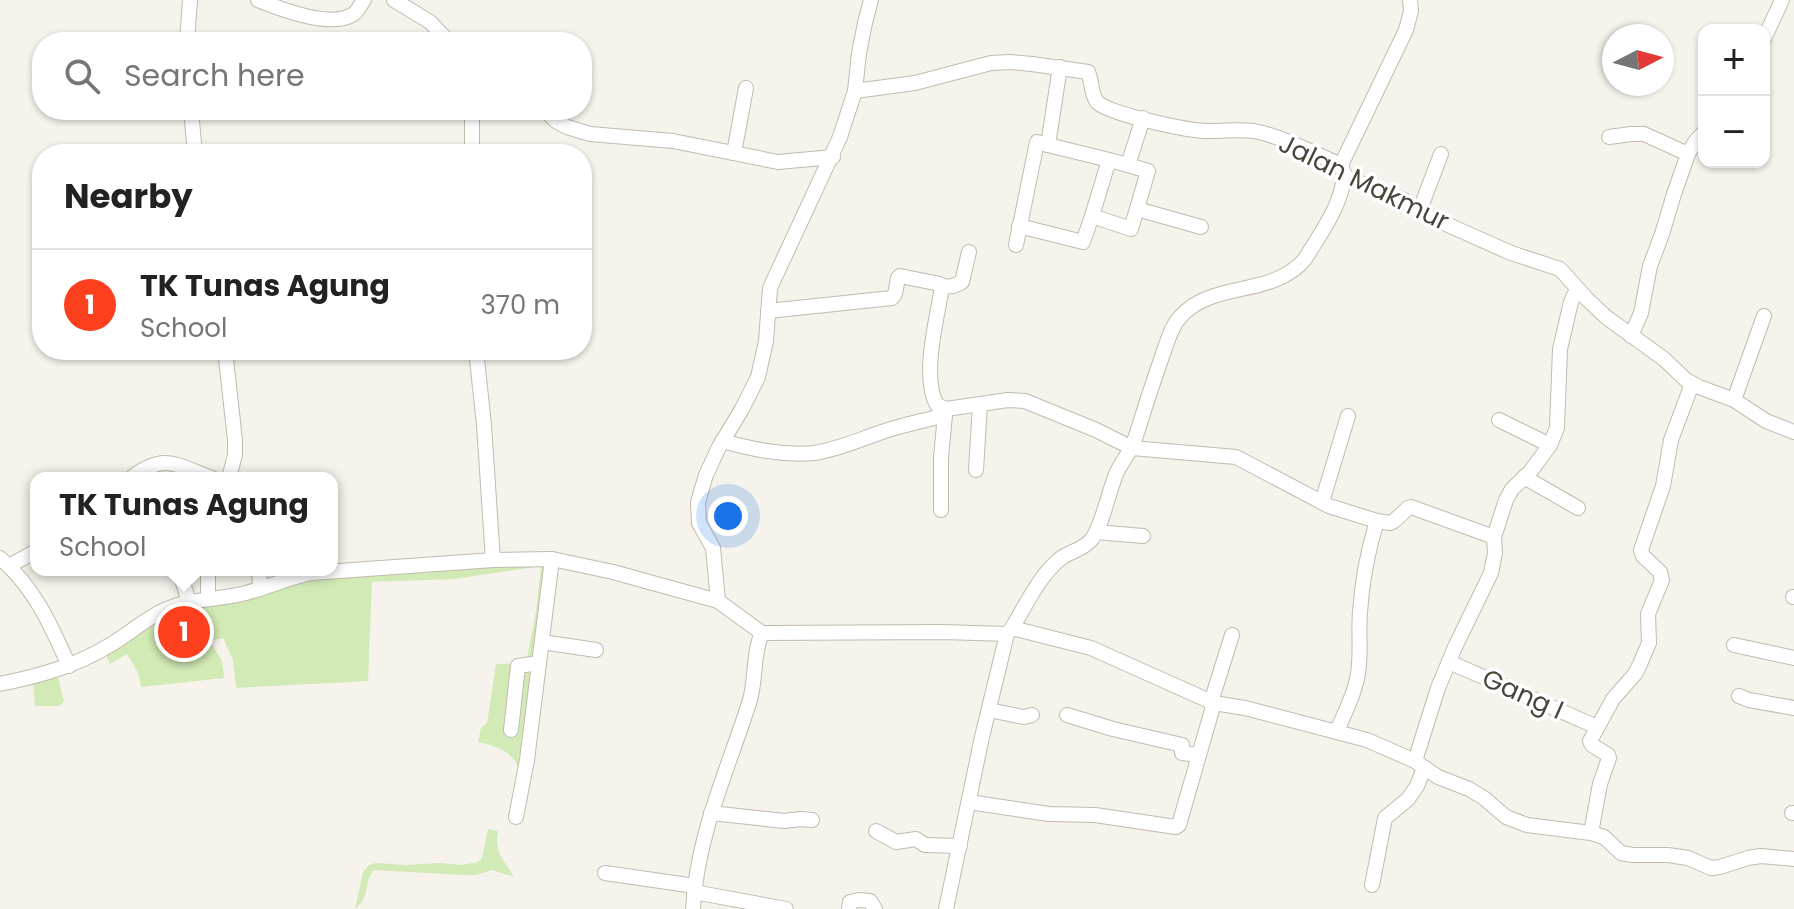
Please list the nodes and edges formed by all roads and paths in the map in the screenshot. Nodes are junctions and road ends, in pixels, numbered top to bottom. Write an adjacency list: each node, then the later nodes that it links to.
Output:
1 (190, 0): 9 (street)
2 (258, 0): 3 (street)
3 (364, 0)
4 (394, 0): 10 (street)
5 (871, 0): 13 (street)
6 (1410, 0): 29 (street)
7 (1782, 0): 8 (street)
8 (1770, 26)
9 (188, 32)
10 (440, 32)
11 (1060, 67): 13 (street, Jalan Makmur); 14 (street, Jalan Makmur); 22 (street)
12 (746, 88): 23 (street)
13 (855, 91): 26 (street)
14 (1143, 118): 28 (street); 29 (street, Jalan Makmur)
15 (192, 120): 20 (street)
16 (472, 120): 21 (street)
17 (555, 120): 23 (street)
18 (1609, 137): 25 (street)
19 (1698, 139): 25 (street)
20 (194, 144)
21 (472, 144)
22 (1048, 145): 27 (street); 33 (street)
23 (734, 153): 26 (street)
24 (1441, 154): 31 (street)
25 (1688, 154): 41 (street)
26 (833, 157): 39 (street)
27 (1109, 160): 28 (street); 32 (street)
28 (1128, 165): 30 (street)
29 (1343, 169): 31 (street, Jalan Makmur); 53 (street)
30 (1137, 209): 32 (street); 34 (street)
31 (1419, 212): 38 (street, Jalan Makmur)
32 (1092, 216): 33 (street)
33 (1019, 226): 35 (street)
34 (1201, 227)
35 (1016, 245)
36 (969, 252): 37 (street)
37 (942, 287): 39 (street); 47 (street)
38 (1577, 289): 41 (street, Jalan Makmur); 52 (street)
39 (768, 311): 51 (street)
40 (1764, 316): 45 (street)
41 (1631, 336): 44 (street, Jalan Makmur)
42 (226, 360): 57 (street)
43 (477, 360): 68 (street)
44 (1692, 384): 45 (street, Jalan Makmur); 96 (street)
45 (1734, 400): 50 (street, Jalan Makmur)
46 (980, 405): 47 (street); 53 (street); 54 (street)
47 (945, 412): 51 (street); 61 (street)
48 (1348, 416): 59 (street)
49 (1499, 420): 52 (street)
50 (1794, 432)
51 (722, 441): 77 (street)
52 (1550, 445): 58 (street)
53 (1132, 448): 59 (street); 63 (street)
54 (976, 470)
55 (139, 472): 56 (street)
56 (196, 472)
57 (231, 472)
58 (1524, 477): 60 (street); 65 (street)
59 (1322, 502): 62 (street)
60 (1578, 508)
61 (941, 510)
62 (1377, 521): 65 (street); 98 (street)
63 (1096, 532): 64 (street); 79 (street)
64 (1143, 536)
65 (1494, 537): 86 (street)
66 (30, 553): 69 (street)
67 (552, 559): 68 (street); 77 (street); 82 (street)
68 (493, 560): 70 (street)
69 (5, 562): 88 (street)
70 (338, 571)
71 (181, 576): 78 (street)
72 (208, 576): 76 (street)
73 (259, 576): 75 (street)
74 (286, 576): 75 (street)
75 (260, 589): 76 (street)
76 (208, 599): 78 (street)
77 (718, 601): 80 (street)
78 (189, 602): 88 (street)
79 (1009, 631): 80 (street); 91 (street); 93 (street)
80 (762, 633): 102 (street)
81 (1232, 635): 91 (street)
82 (542, 642): 84 (street); 87 (street)
83 (1734, 645): 85 (street)
84 (596, 650)
85 (1794, 658)
86 (1449, 662): 96 (street, Gang I); 100 (street)
87 (539, 663): 97 (street); 103 (street)
88 (69, 666): 89 (street)
89 (0, 684)
90 (1739, 696): 92 (street)
91 (1212, 702): 98 (street); 99 (street)
92 (1794, 708)
93 (989, 710): 94 (street); 101 (street)
94 (1032, 715)
95 (1067, 715): 99 (street)
96 (1597, 727): 106 (street)
97 (511, 730)
98 (1337, 731): 100 (street)
99 (1199, 755): 101 (street)
100 (1420, 764): 106 (street); 110 (street)
101 (969, 802): 107 (street)
102 (711, 813): 104 (street); 111 (street)
103 (516, 817)
104 (812, 820)
105 (876, 831): 107 (street)
106 (1591, 833): 108 (street)
107 (960, 846): 116 (street)
108 (1794, 859)
109 (605, 873): 111 (street)
110 (1372, 885)
111 (694, 889): 112 (street); 113 (street)
112 (693, 909)
113 (786, 909)
114 (849, 909): 115 (street)
115 (875, 909)
116 (946, 909)

